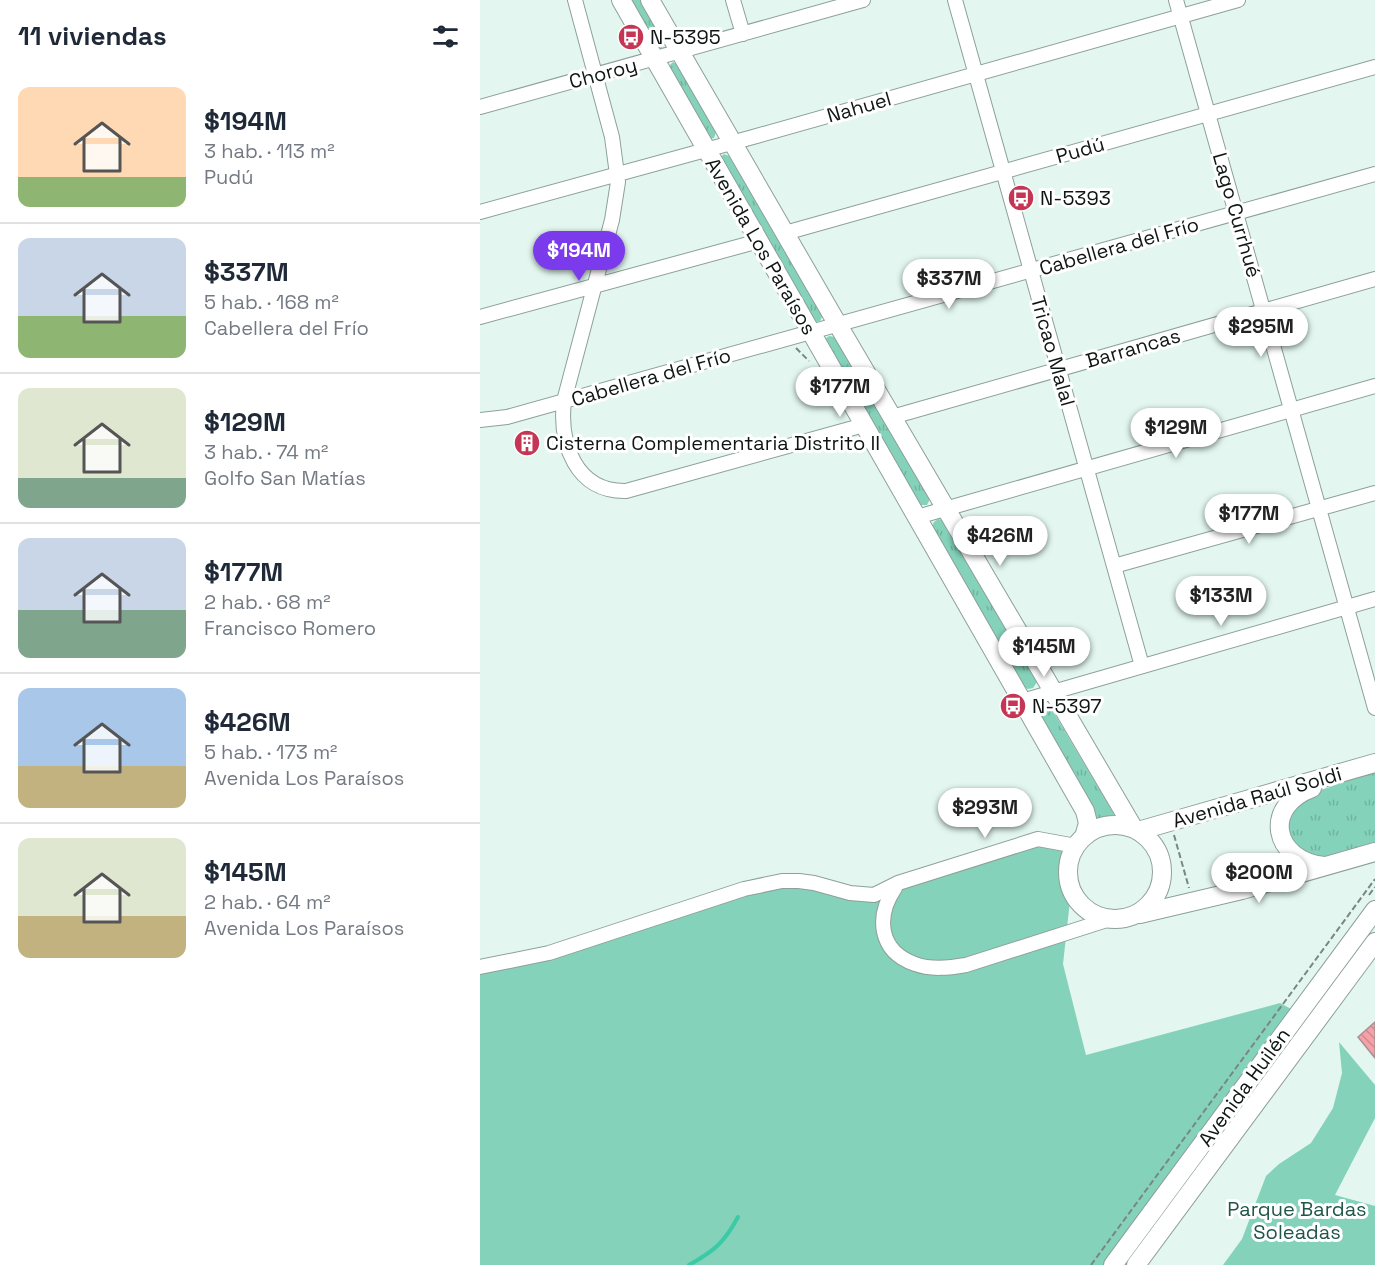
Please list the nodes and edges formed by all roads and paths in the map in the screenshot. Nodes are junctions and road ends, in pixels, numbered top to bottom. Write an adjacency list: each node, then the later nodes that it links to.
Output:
1 (575, 0): 15 (street)
2 (621, 0): 12 (main road, Avenida Los Paraísos)
3 (651, 0): 11 (main road, Avenida Los Paraísos)
4 (733, 0): 10 (street)
5 (864, 0): 10 (street, Choroy)
6 (955, 0): 14 (street, Tricao Malal)
7 (1176, 0): 9 (street, Lago Currhué)
8 (1238, 0): 9 (street, Nahuel)
9 (1181, 16): 14 (street, Nahuel); 17 (street, Lago Currhué)
10 (742, 34): 11 (street, Choroy)
11 (680, 51): 12 (street, Choroy); 18 (main road, Avenida Los Paraísos)
12 (654, 58): 15 (street, Choroy); 19 (main road, Avenida Los Paraísos)
13 (1375, 67): 17 (street, Pudú)
14 (975, 73): 18 (street, Nahuel); 20 (street, Tricao Malal)
15 (595, 75): 16 (street, Choroy); 21 (street)
16 (480, 106)
17 (1209, 114): 20 (street, Pudú); 24 (street, Lago Currhué)
18 (733, 143): 19 (street, Nahuel); 25 (main road, Avenida Los Paraísos)
19 (707, 150): 21 (street, Nahuel); 26 (main road, Avenida Los Paraísos)
20 (1003, 172): 25 (street, Pudú); 27 (street, Tricao Malal)
21 (618, 173): 23 (street, Nahuel); 29 (street)
22 (1375, 174): 24 (street, Cabellera del Frío)
23 (480, 212)
24 (1236, 213): 27 (street, Cabellera del Frío); 30 (street, Lago Currhué)
25 (785, 233): 32 (main road, Avenida Los Paraísos)
26 (759, 241): 29 (street); 33 (main road, Avenida Los Paraísos)
27 (1031, 270): 32 (street, Cabellera del Frío); 34 (street, Tricao Malal)
28 (1375, 279): 30 (street, Barrancas)
29 (595, 286): 31 (street); 36 (street)
30 (1264, 311): 34 (street, Barrancas); 37 (street, Lago Currhué)
31 (480, 316)
32 (838, 325): 33 (street, Cabellera del Frío); 38 (main road, Avenida Los Paraísos)
33 (811, 332): 36 (street, Cabellera del Frío); 40 (main road, Avenida Los Paraísos)
34 (1059, 369): 38 (street, Barrancas); 41 (street, Tricao Malal)
35 (1375, 386): 37 (street)
36 (564, 401): 39 (street, Cabellera del Frío); 40 (street)
37 (1291, 410): 41 (street); 44 (street, Lago Currhué)
38 (892, 417): 43 (main road, Avenida Los Paraísos)
39 (480, 420)
40 (864, 425): 45 (main road, Avenida Los Paraísos)
41 (1086, 468): 43 (street); 46 (street, Tricao Malal)
42 (1375, 493): 44 (street)
43 (945, 509): 45 (street); 50 (main road, Avenida Los Paraísos)
44 (1319, 509): 46 (street); 48 (street, Lago Currhué)
45 (917, 517): 51 (main road, Avenida Los Paraísos)
46 (1114, 566): 49 (street, Tricao Malal)
47 (1375, 599): 48 (street)
48 (1347, 608): 49 (street); 52 (street, Lago Currhué)
49 (1142, 666): 50 (street)
50 (1053, 692): 51 (street); 55 (main road, Avenida Los Paraísos)
51 (1022, 701): 57 (main road, Avenida Los Paraísos)
52 (1375, 708)
53 (1375, 763): 54 (main road, Avenida Raúl Soldi)
54 (1351, 770): 55 (main road, Avenida Raúl Soldi); 59 (main road)
55 (1136, 830): 57 (main road); 64 (main road, Avenida Los Paraísos)
56 (1173, 831): 62 (path)
57 (1080, 842): 61 (street); 65 (main road, Avenida Los Paraísos)
58 (1375, 852): 59 (main road)
59 (1326, 866): 64 (main road)
60 (1375, 879): 68 (path)
61 (898, 884): 65 (street); 67 (street)
62 (1191, 894)
63 (1375, 910): 69 (main road, Avenida Huilén)
64 (1132, 916): 65 (main road)
65 (1110, 919)
66 (1375, 942): 70 (main road, Avenida Huilén)
67 (480, 966)
68 (1091, 1265)
69 (1113, 1265)
70 (1136, 1265)

